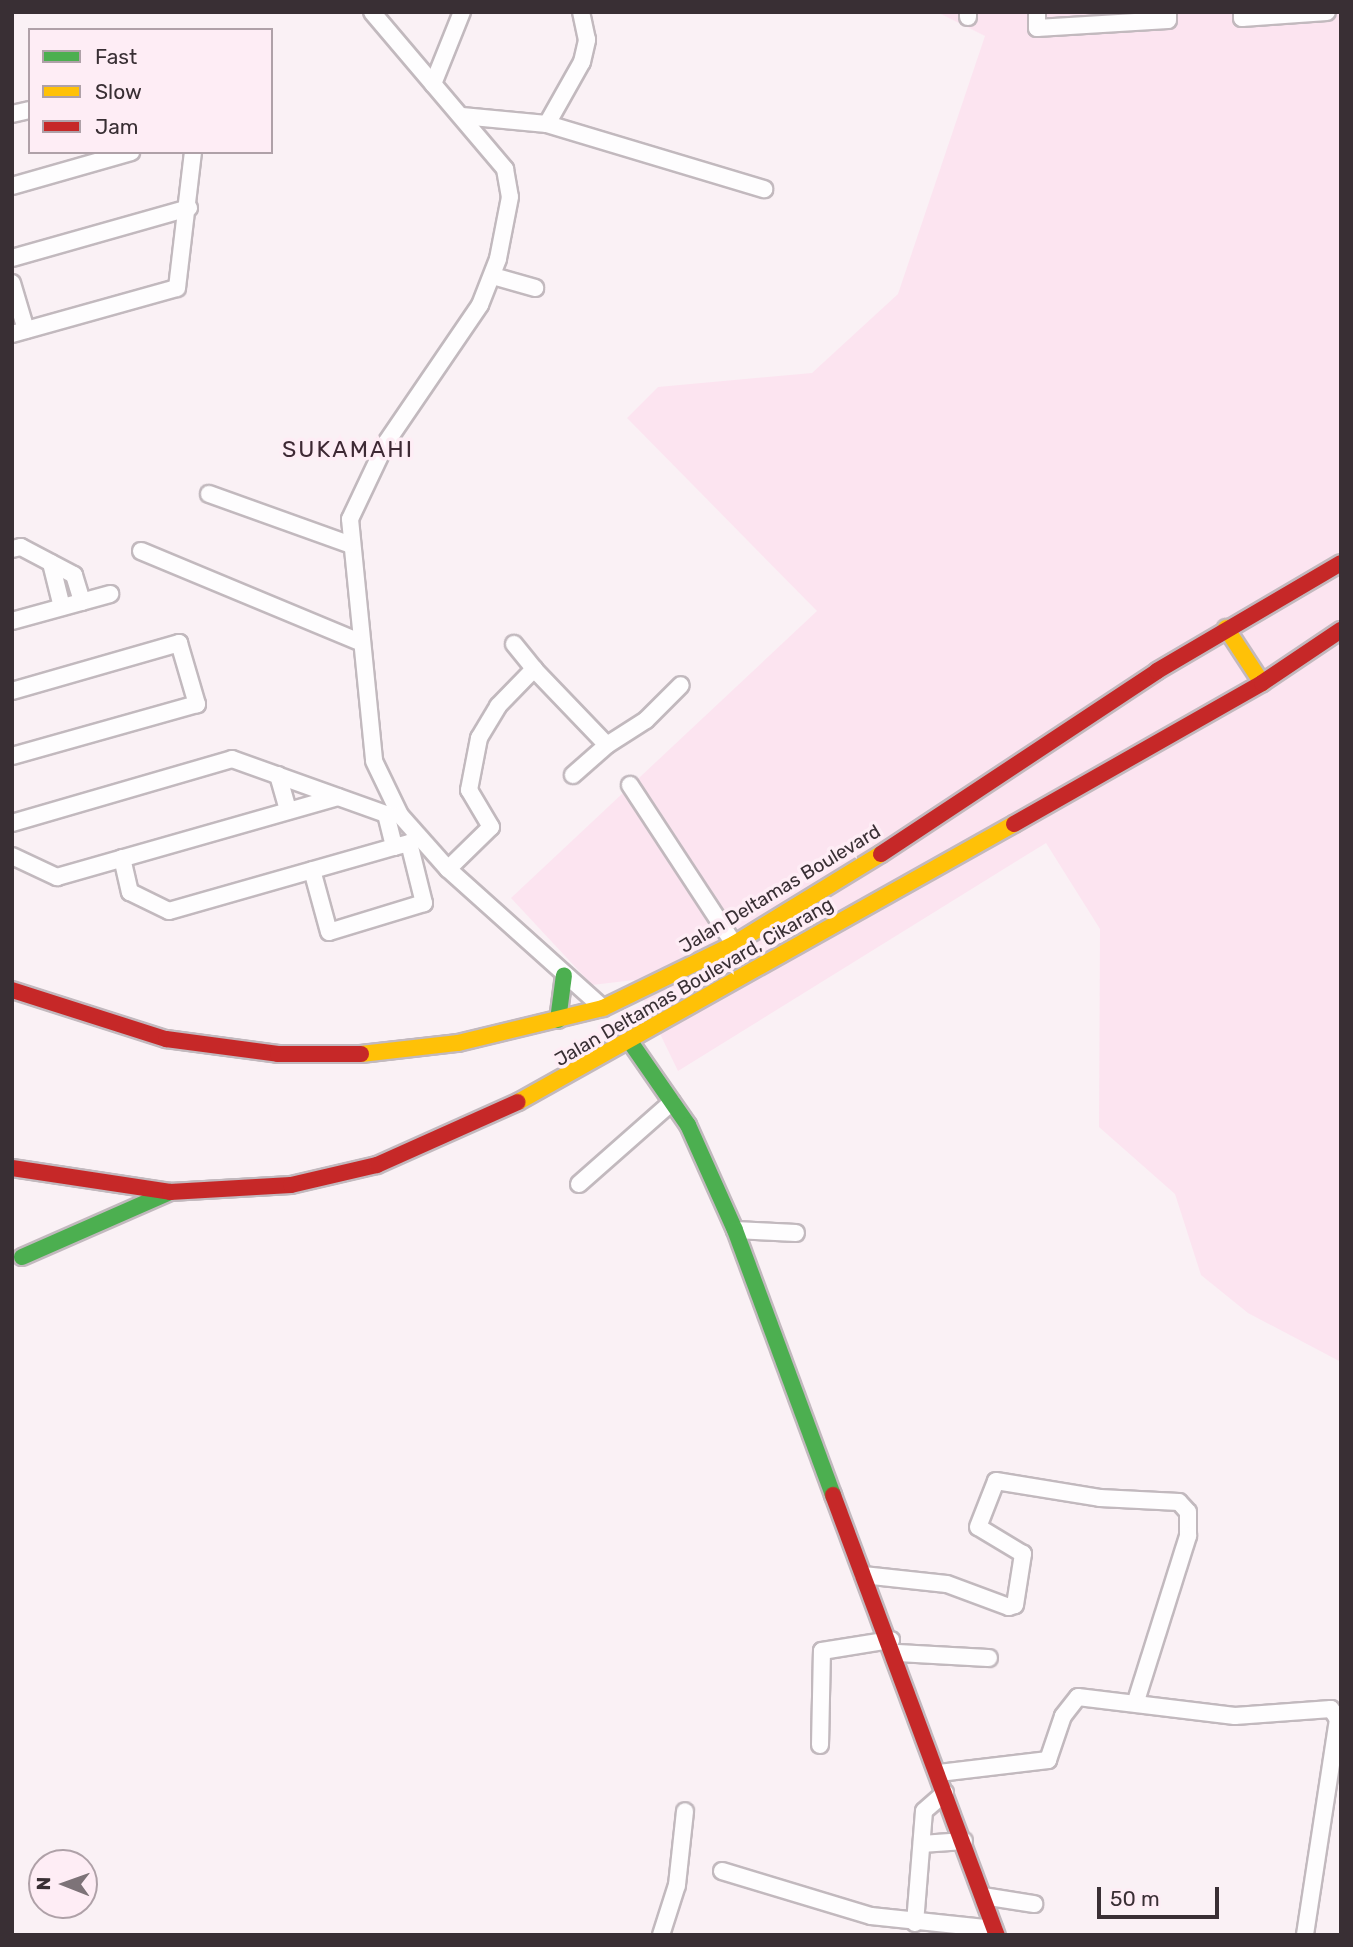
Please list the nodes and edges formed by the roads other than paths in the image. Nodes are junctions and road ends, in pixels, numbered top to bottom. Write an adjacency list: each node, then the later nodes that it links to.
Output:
1 (372, 12): 10 (street)
2 (462, 12): 10 (street)
3 (581, 12): 12 (street)
4 (1037, 12): 9 (street)
5 (1168, 12): 9 (street)
6 (1242, 12): 8 (street)
7 (1327, 12): 8 (street)
8 (1307, 13)
9 (1104, 18)
10 (433, 84): 11 (street)
11 (462, 116): 12 (street); 19 (street)
12 (547, 124): 16 (street)
13 (124, 154): 15 (street)
14 (193, 154): 17 (street)
15 (12, 186)
16 (764, 189)
17 (189, 208): 18 (street); 22 (street)
18 (12, 258)
19 (493, 276): 21 (street); 24 (street)
20 (12, 283): 22 (street)
21 (535, 288)
22 (19, 332)
23 (209, 494): 24 (street)
24 (349, 544): 35 (street)
25 (12, 549): 27 (street)
26 (141, 551): 35 (street)
27 (51, 563): 30 (street); 31 (street)
28 (1341, 563): 33 (street, Jalan Deltamas Boulevard)
29 (110, 594): 30 (street)
30 (82, 602): 31 (street)
31 (62, 607): 32 (street)
32 (12, 621)
33 (1226, 628): 38 (street); 54 (street, Jalan Deltamas Boulevard)
34 (1341, 630): 38 (street, Jalan Deltamas Boulevard, Cikarang)
35 (357, 641): 52 (street)
36 (514, 644): 37 (street)
37 (534, 669): 41 (street); 52 (street)
38 (1262, 682): 59 (street, Jalan Deltamas Boulevard, Cikarang)
39 (681, 685): 41 (street)
40 (12, 691): 42 (street)
41 (607, 744): 44 (street)
42 (12, 757)
43 (278, 775): 46 (street); 47 (street); 48 (street)
44 (573, 775)
45 (630, 785): 54 (street)
46 (339, 797): 47 (street); 49 (street)
47 (288, 811): 51 (street)
48 (12, 823)
49 (394, 847): 53 (street); 53 (street)
50 (12, 856): 51 (street)
51 (122, 858): 53 (street)
52 (448, 869): 55 (street)
53 (312, 870)
54 (734, 944): 57 (street, Jalan Deltamas Boulevard)
55 (564, 975): 57 (street); 58 (street)
56 (12, 990): 58 (street, Jalan Deltamas Boulevard)
57 (603, 1008): 58 (street, Jalan Deltamas Boulevard)
58 (558, 1020)
59 (631, 1042): 60 (street); 63 (street, Jalan Deltamas Boulevard, Cikarang)
60 (672, 1102): 62 (street); 64 (street)
61 (12, 1168): 63 (street, Jalan Deltamas Boulevard, Cikarang)
62 (579, 1184)
63 (170, 1192): 66 (street)
64 (734, 1230): 65 (street); 67 (street)
65 (796, 1233)
66 (22, 1257)
67 (863, 1575): 68 (street); 70 (street)
68 (894, 1647): 69 (street); 72 (street); 73 (street)
69 (989, 1658)
70 (1136, 1701): 71 (street); 73 (street)
71 (1339, 1727): 83 (street)
72 (820, 1745)
73 (939, 1773): 74 (street)
74 (946, 1793): 76 (street); 77 (street)
75 (685, 1811): 84 (street)
76 (964, 1841): 77 (street); 79 (street)
77 (922, 1844): 81 (street)
78 (722, 1871): 81 (street)
79 (983, 1896): 80 (street); 82 (street)
80 (1034, 1904)
81 (915, 1923): 82 (street)
82 (995, 1932)
83 (1306, 1934)
84 (661, 1935)

